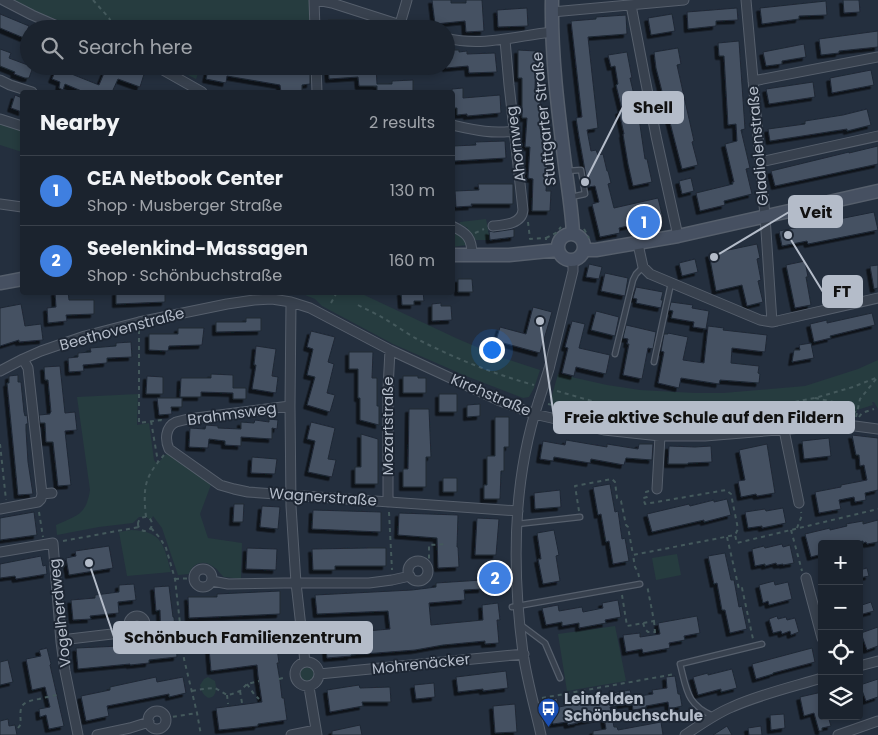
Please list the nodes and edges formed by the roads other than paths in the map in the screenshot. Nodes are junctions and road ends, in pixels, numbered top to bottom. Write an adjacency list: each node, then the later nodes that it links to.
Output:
1 (3, 0): 9 (street)
2 (315, 0): 10 (street); 11 (street)
3 (407, 0): 12 (street)
4 (684, 0): 6 (street)
5 (746, 0): 20 (street, Gladiolenstraße)
6 (670, 1): 7 (street)
7 (631, 5): 8 (street); 37 (street)
8 (552, 6): 13 (main road, Stuttgarter Straße)
9 (43, 20)
10 (315, 20)
11 (387, 20)
12 (401, 20)
13 (552, 32): 15 (street); 36 (main road, Stuttgarter Straße)
14 (455, 40): 15 (street)
15 (505, 40): 27 (street, Ahornweg)
16 (878, 57): 20 (street)
17 (172, 75): 22 (street)
18 (317, 75): 23 (street)
19 (0, 80): 21 (street)
20 (753, 81): 29 (street, Gladiolenstraße)
21 (26, 90)
22 (198, 90)
23 (318, 90)
24 (0, 119): 25 (street)
25 (20, 125)
26 (455, 126): 27 (street)
27 (514, 131): 34 (street, Ahornweg)
28 (878, 136): 29 (street)
29 (760, 162): 33 (street, Gladiolenstraße)
30 (878, 192): 33 (main road)
31 (0, 204): 32 (street)
32 (20, 207)
33 (764, 216): 37 (main road); 51 (street, Gladiolenstraße)
34 (493, 226)
35 (455, 228): 41 (street)
36 (573, 234): 39 (main road); 40 (main road)
37 (678, 236): 38 (main road)
38 (638, 244): 39 (main road); 44 (street)
39 (584, 250): 43 (main road)
40 (552, 251): 41 (main road); 43 (main road)
41 (472, 255): 42 (main road)
42 (455, 256)
43 (573, 260): 58 (street, bridge)
44 (643, 267): 46 (street); 53 (lane)
45 (20, 280): 47 (main road)
46 (671, 283): 51 (street); 55 (lane)
47 (0, 284)
48 (239, 297): 50 (street, Kirchstraße); 54 (street, Beethovenstraße)
49 (878, 298): 51 (street)
50 (291, 302): 52 (street, Kirchstraße); 57 (street)
51 (772, 322)
52 (390, 350): 58 (street, Kirchstraße); 67 (street, Mozartstraße)
53 (615, 354)
54 (23, 359): 56 (street, Beethovenstraße); 66 (street)
55 (654, 362)
56 (0, 371)
57 (290, 406): 62 (street, Brahmsweg); 65 (street)
58 (534, 414): 61 (street, Kirchstraße); 70 (street)
59 (878, 429): 60 (street, Kirchstraße)
60 (784, 430): 61 (street, Kirchstraße); 68 (street)
61 (660, 436): 63 (street)
62 (169, 449): 65 (street, Wagnerstraße)
63 (657, 489)
64 (52, 492): 66 (street)
65 (291, 494): 67 (street, Wagnerstraße); 77 (street)
66 (40, 498): 69 (street)
67 (388, 502): 70 (street, Wagnerstraße)
68 (798, 502)
69 (3, 508)
70 (518, 511): 72 (street)
71 (580, 517): 72 (lane)
72 (517, 524): 79 (street)
73 (0, 552): 83 (street, Vogelherdweg)
74 (410, 576): 74 (street); 77 (street)
75 (806, 578): 82 (street)
76 (212, 581): 76 (street); 77 (street)
77 (296, 583): 87 (street)
78 (640, 583): 79 (lane)
79 (515, 607): 80 (street)
80 (520, 624): 85 (street); 90 (lane)
81 (131, 629): 81 (street); 83 (street)
82 (820, 630)
83 (61, 640): 97 (street, Vogelherdweg)
84 (762, 644): 93 (lane)
85 (524, 654): 89 (street, Mohrenäcker); 100 (street)
86 (878, 661): 88 (street)
87 (305, 662): 89 (street); 92 (street)
88 (863, 665)
89 (319, 674): 92 (street)
90 (560, 678)
91 (818, 679): 93 (street)
92 (309, 687): 96 (street)
93 (713, 716): 101 (street)
94 (166, 718): 98 (street)
95 (878, 721): 102 (street)
96 (317, 733): 99 (street)
97 (78, 735)
98 (97, 735)
99 (291, 735)
100 (542, 735)
101 (685, 735)
102 (838, 735)

